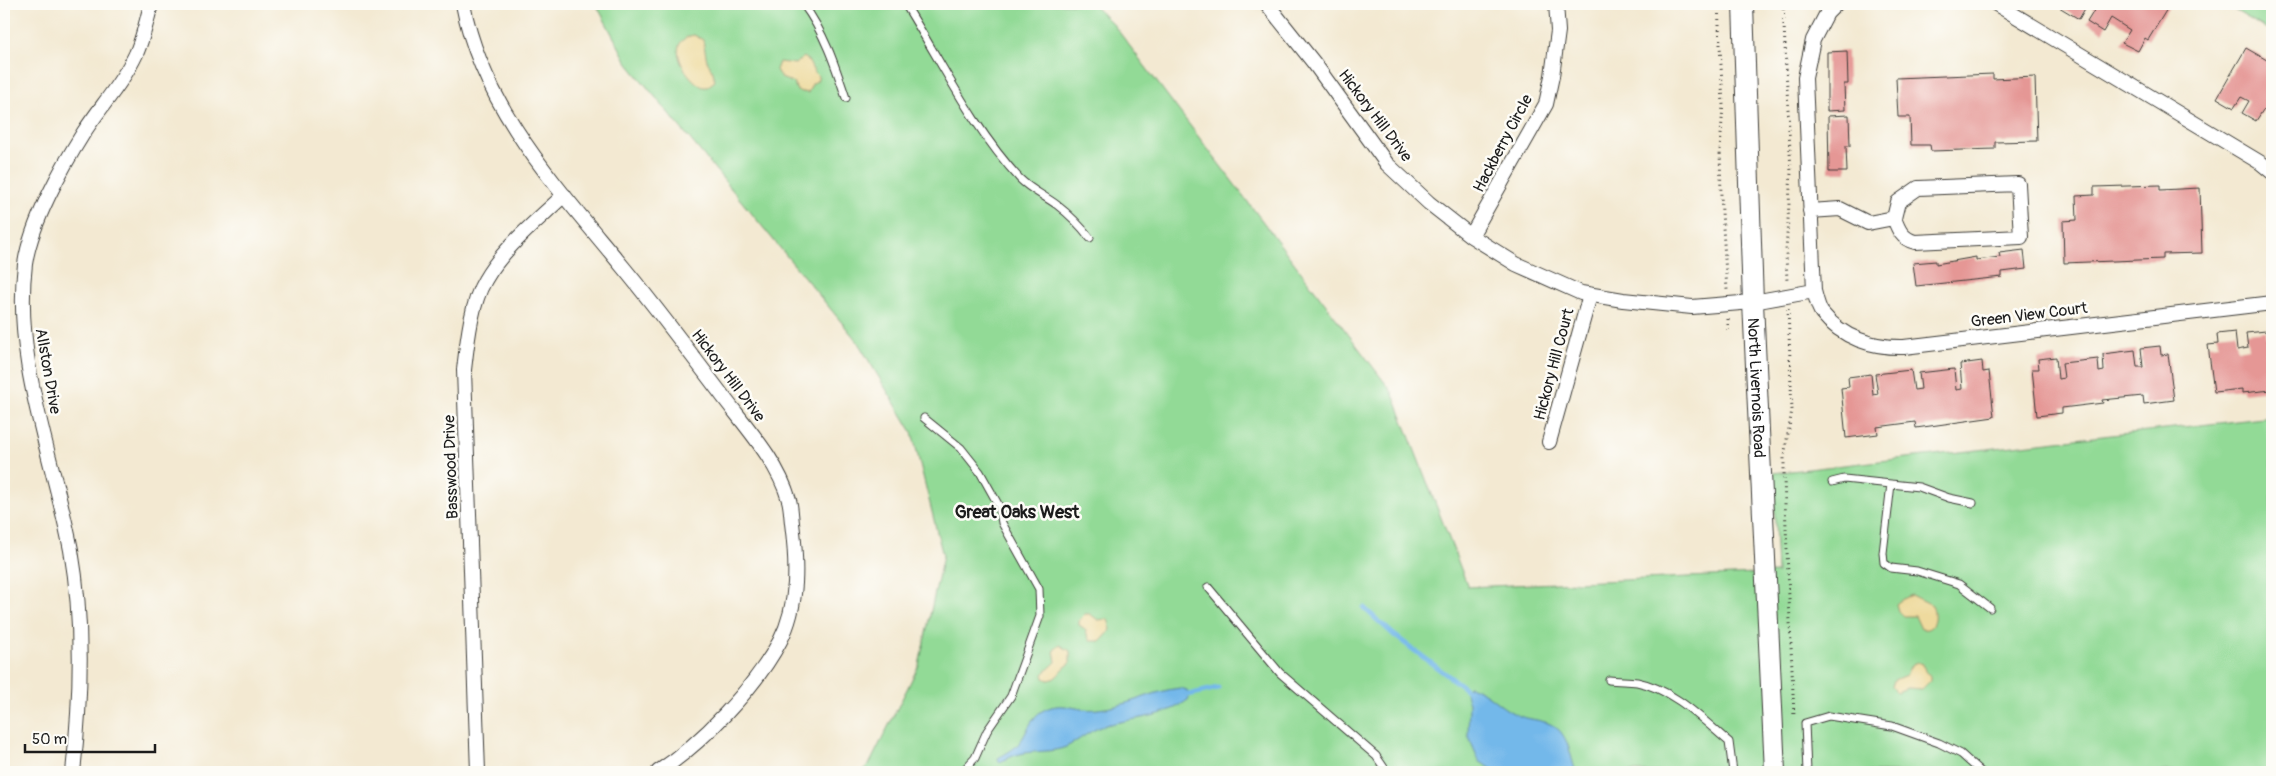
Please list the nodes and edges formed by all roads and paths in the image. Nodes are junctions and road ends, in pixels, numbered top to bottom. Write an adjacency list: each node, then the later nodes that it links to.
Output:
1 (150, 4): 35 (street, Allston Drive)
2 (463, 4): 14 (street, Hickory Hill Drive)
3 (802, 4): 12 (lane)
4 (906, 4): 18 (lane)
5 (1268, 4): 17 (street, Hickory Hill Drive)
6 (1556, 4): 17 (street, Hackberry Circle)
7 (1718, 4): 24 (path)
8 (1743, 4): 22 (main road, North Livernois Road)
9 (1783, 4): 21 (path)
10 (1836, 4): 15 (street, Green View Court)
11 (1996, 4): 13 (street)
12 (846, 98)
13 (2272, 172)
14 (564, 195): 36 (street, Basswood Drive); 37 (street, Hickory Hill Drive)
15 (1810, 211): 16 (street); 19 (street, Green View Court)
16 (1894, 218): 16 (street)
17 (1471, 236): 20 (street, Hickory Hill Drive)
18 (1090, 238)
19 (1814, 291): 21 (street); 23 (street, Green View Court)
20 (1590, 294): 24 (street, Hickory Hill Drive); 27 (street, Hickory Hill Court)
21 (1787, 296): 22 (street); 34 (path)
22 (1753, 302): 24 (street, Hickory Hill Drive); 41 (main road, North Livernois Road)
23 (2272, 303)
24 (1727, 304): 25 (path)
25 (1728, 330)
26 (924, 418): 38 (lane)
27 (1550, 442)
28 (1832, 482): 29 (lane)
29 (1891, 484): 30 (lane); 32 (lane)
30 (1973, 503)
31 (1208, 588): 39 (lane)
32 (1990, 608)
33 (1610, 680): 40 (lane)
34 (1794, 724)
35 (73, 772)
36 (478, 772)
37 (658, 772)
38 (962, 772)
39 (1387, 772)
40 (1733, 772)
41 (1774, 772)
42 (1807, 772): 43 (lane)
43 (1981, 772)

